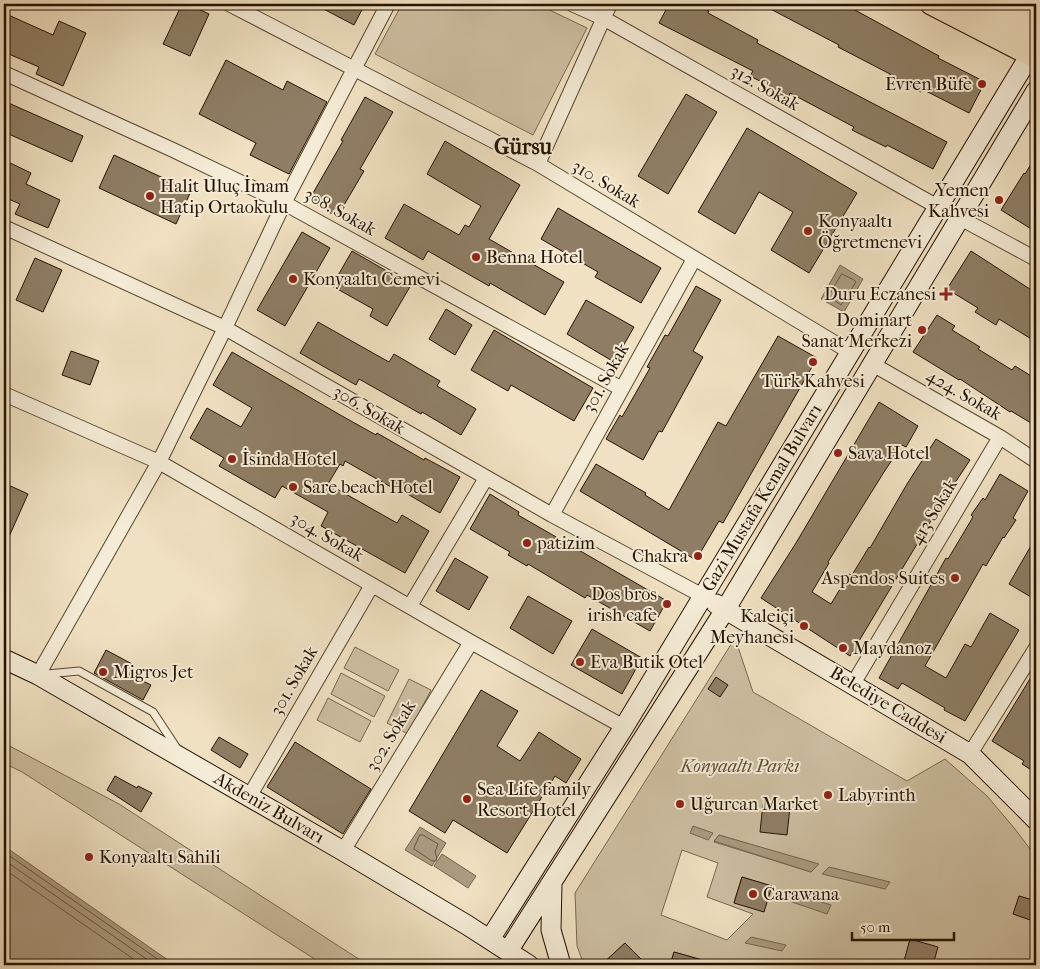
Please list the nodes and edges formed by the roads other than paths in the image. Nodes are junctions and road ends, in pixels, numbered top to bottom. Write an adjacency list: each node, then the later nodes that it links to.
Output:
1 (229, 4): 11 (street, 310. Sokak)
2 (388, 4): 11 (street)
3 (572, 4): 8 (street, 312. Sokak)
4 (610, 4): 8 (street)
5 (931, 4): 10 (main road)
6 (968, 4): 10 (main road)
7 (1010, 4): 9 (main road)
8 (603, 18): 14 (street); 16 (street, 312. Sokak)
9 (1036, 18)
10 (1035, 49): 16 (main road, Gazi Mustafa Kemal Bulvarı)
11 (354, 68): 14 (street, 310. Sokak); 15 (street)
12 (4, 74): 15 (street, 308. Sokak)
13 (1036, 91): 17 (main road, Gazi Mustafa Kemal Bulvarı)
14 (538, 164): 19 (street, 310. Sokak)
15 (284, 203): 21 (street); 24 (street, 308. Sokak)
16 (938, 207): 22 (main road, Gazi Mustafa Kemal Bulvarı)
17 (960, 218): 20 (street); 23 (main road, Gazi Mustafa Kemal Bulvarı)
18 (4, 227): 21 (street, 306. Sokak)
19 (694, 259): 22 (street, 310. Sokak); 24 (street, 301. Sokak)
20 (1036, 259)
21 (225, 328): 28 (street); 29 (street, 306. Sokak)
22 (850, 352): 32 (main road, Gazi Mustafa Kemal Bulvarı)
23 (872, 364): 26 (street, 424. Sokak); 34 (main road, Gazi Mustafa Kemal Bulvarı)
24 (622, 389): 30 (street, 301. Sokak)
25 (4, 394): 28 (street, 304. Sokak)
26 (1000, 438): 27 (street, 424. Sokak); 39 (street, 413 Sokak)
27 (1036, 461)
28 (159, 462): 31 (street, 304. Sokak); 38 (street)
29 (486, 478): 30 (street, 306. Sokak); 33 (street)
30 (552, 515): 32 (street, 306. Sokak)
31 (372, 585): 33 (street, 304. Sokak); 43 (street, 301. Sokak)
32 (703, 596): 34 (main road, 306. Sokak); 40 (main road, Gazi Mustafa Kemal Bulvarı)
33 (410, 606): 35 (street, 304. Sokak)
34 (725, 610): 39 (main road, Belediye Caddesi); 41 (main road, Gazi Mustafa Kemal Bulvarı)
35 (471, 642): 40 (street, 304. Sokak); 45 (street, 302. Sokak)
36 (1036, 648): 42 (street)
37 (4, 659): 38 (main road, Akdeniz Bulvarı)
38 (38, 675): 43 (main road, Akdeniz Bulvarı)
39 (853, 684): 42 (main road, Belediye Caddesi)
40 (624, 727): 41 (main road); 47 (main road, Gazi Mustafa Kemal Bulvarı)
41 (644, 738): 46 (main road, Gazi Mustafa Kemal Bulvarı)
42 (970, 754): 44 (main road, Belediye Caddesi)
43 (249, 797): 45 (main road, Akdeniz Bulvarı)
44 (1036, 820)
45 (343, 851): 47 (main road, Akdeniz Bulvarı)
46 (552, 882): 48 (main road, Gazi Mustafa Kemal Bulvarı); 50 (main road)
47 (490, 939): 48 (main road, Akdeniz Bulvarı)
48 (508, 951): 49 (main road, Akdeniz Bulvarı)
49 (529, 965)
50 (561, 965)

